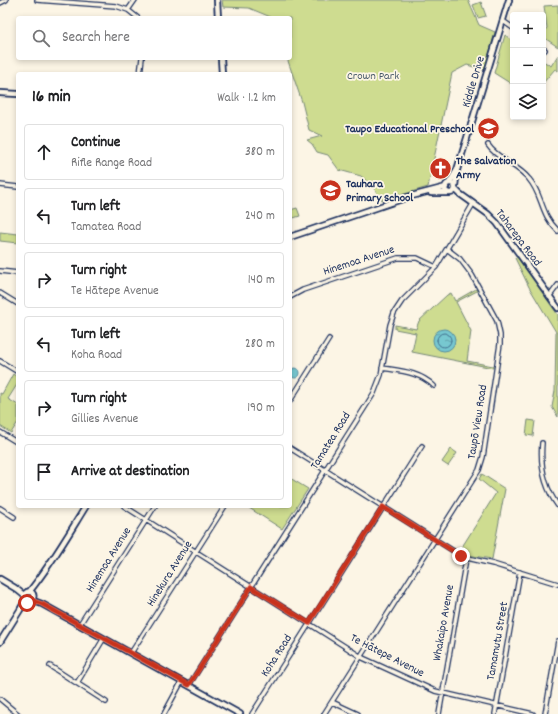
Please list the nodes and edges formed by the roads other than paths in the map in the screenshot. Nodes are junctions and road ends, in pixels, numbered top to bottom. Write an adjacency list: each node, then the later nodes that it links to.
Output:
1 (6, 0): 6 (street)
2 (37, 0): 7 (street)
3 (135, 0): 7 (street)
4 (217, 0): 9 (street)
5 (509, 0): 10 (street, Kiddle Drive)
6 (0, 3)
7 (128, 10): 8 (street)
8 (136, 16)
9 (218, 16)
10 (503, 21): 11 (street); 19 (street, Kiddle Drive)
11 (510, 26)
12 (142, 60): 14 (street)
13 (221, 60): 15 (street)
14 (140, 72)
15 (222, 72)
16 (0, 93): 17 (street)
17 (16, 94)
18 (488, 145): 26 (street)
19 (457, 170): 21 (street, Kiddle Drive); 23 (street, Kiddle Drive)
20 (0, 185): 22 (street)
21 (448, 185): 23 (street, Taharepa Road); 23 (street); 24 (street)
22 (16, 187)
23 (453, 190): 24 (street); 25 (street, Taharepa Road)
24 (426, 193): 27 (street)
25 (473, 204): 28 (street, Tamatea Road); 35 (street, Taharepa Road)
26 (558, 231)
27 (292, 236)
28 (447, 250): 29 (street, Tamatea Road); 59 (street, Taupō View Road)
29 (436, 267): 34 (street, Hinemoa Avenue); 40 (street, Tamatea Road)
30 (0, 271): 31 (street)
31 (16, 272)
32 (558, 285): 35 (street)
33 (0, 293): 36 (street)
34 (292, 296)
35 (549, 297): 37 (street, Taharepa Road)
36 (16, 303)
37 (558, 308)
38 (329, 339): 43 (street)
39 (0, 361): 41 (street)
40 (382, 368): 42 (street); 49 (street, Tamatea Road)
41 (16, 371)
42 (434, 386)
43 (292, 398)
44 (0, 432): 45 (street)
45 (16, 442)
46 (542, 443): 50 (street)
47 (422, 446): 51 (street, Koha Road)
48 (292, 449): 49 (street)
49 (325, 470): 51 (street); 65 (street, Tamatea Road)
50 (558, 506)
51 (383, 507): 59 (street); 67 (street, Koha Road)
52 (0, 508): 57 (street)
53 (85, 508): 66 (street)
54 (127, 508): 58 (street, Te Hātepe Avenue)
55 (154, 508): 58 (street, Hinemoa Avenue)
56 (224, 508): 60 (street, Hinekura Avenue)
57 (14, 517)
58 (146, 520): 60 (street, Te Hātepe Avenue); 68 (street, Hinemoa Avenue)
59 (435, 540): 61 (street); 73 (street, Taupō View Road)
60 (196, 552): 65 (street, Te Hātepe Avenue); 72 (street, Hinekura Avenue)
61 (466, 559): 62 (street); 78 (street, Whakaipo Avenue)
62 (520, 572): 64 (street); 82 (street, Tamamutu Street)
63 (0, 580): 66 (street)
64 (558, 584)
65 (251, 587): 67 (street, Te Hātepe Avenue); 77 (street, Tamatea Road)
66 (29, 596): 68 (street); 71 (street)
67 (309, 623): 73 (street, Te Hātepe Avenue); 86 (street, Koha Road)
68 (80, 624): 69 (street)
69 (104, 638): 72 (street); 76 (street)
70 (558, 641): 92 (street)
71 (0, 642)
72 (131, 653): 75 (street)
73 (361, 656): 78 (street, Te Hātepe Avenue); 81 (street, Taupō View Road)
74 (50, 666): 76 (street)
75 (182, 681): 77 (street); 84 (street)
76 (77, 683): 80 (street)
77 (189, 685): 85 (street)
78 (442, 693): 82 (street, Te Hātepe Avenue); 89 (street, Whakaipo Avenue)
79 (0, 699): 83 (street)
80 (106, 702)
81 (332, 702): 87 (street, Taupō View Road); 88 (street)
82 (497, 705): 90 (street, Tamamutu Street); 91 (street, Te Hātepe Avenue)
83 (18, 714)
84 (164, 714)
85 (240, 714)
86 (252, 714)
87 (324, 714)
88 (358, 714)
89 (439, 714)
90 (495, 714)
91 (533, 714)
92 (545, 714)

